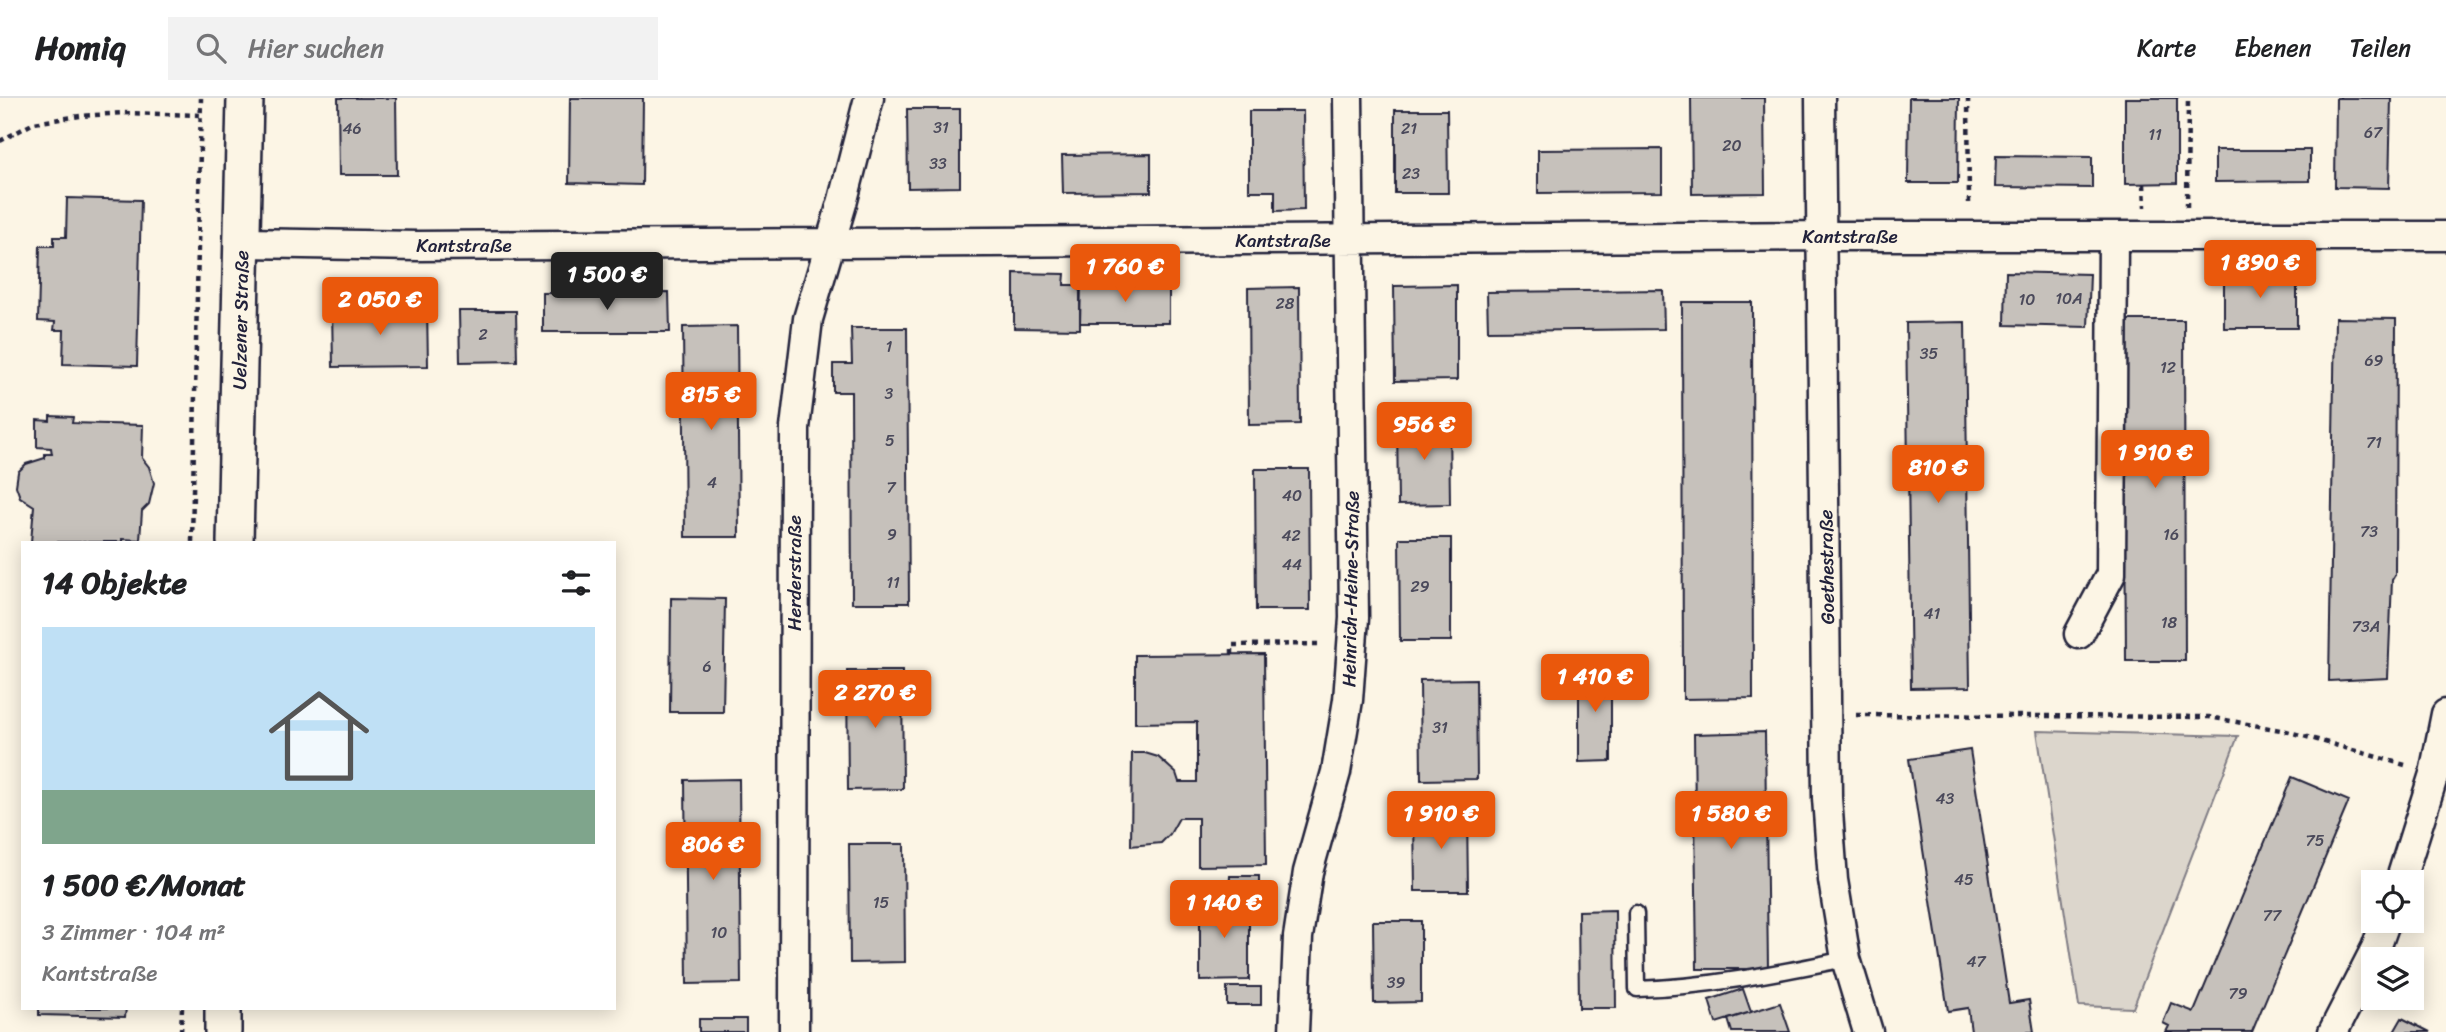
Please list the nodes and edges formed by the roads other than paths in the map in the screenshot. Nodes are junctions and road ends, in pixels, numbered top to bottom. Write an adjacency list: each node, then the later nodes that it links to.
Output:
1 (869, 98): 10 (street, Herderstraße)
2 (1348, 98): 8 (street, Heinrich-Heine-Straße)
3 (1820, 98): 5 (street, Goethestraße)
4 (245, 108): 9 (street, Uelzener Straße)
5 (1822, 236): 6 (street, Kantstraße); 8 (street, Kantstraße); 17 (street, Goethestraße)
6 (2113, 236): 7 (street, Kantstraße); 12 (street)
7 (2446, 236)
8 (1348, 240): 10 (street, Kantstraße); 21 (street, Heinrich-Heine-Straße)
9 (242, 243): 10 (street, Kantstraße); 11 (street, Uelzener Straße)
10 (830, 244): 20 (street, Herderstraße)
11 (235, 541)
12 (2079, 634)
13 (2446, 714): 14 (street)
14 (2404, 870)
15 (1636, 913): 17 (lane)
16 (2381, 933): 23 (street)
17 (1846, 959): 22 (street, Goethestraße)
18 (223, 1010): 19 (street)
19 (223, 1032)
20 (794, 1032)
21 (1294, 1032)
22 (1868, 1032)
23 (2333, 1032)

